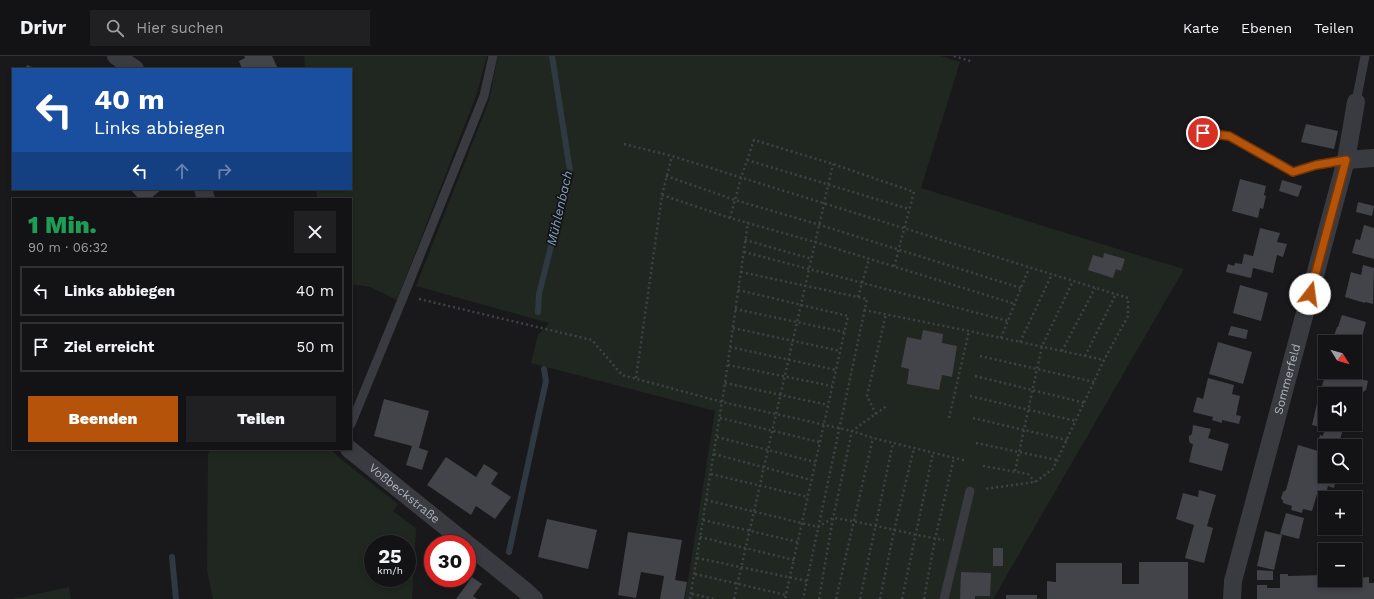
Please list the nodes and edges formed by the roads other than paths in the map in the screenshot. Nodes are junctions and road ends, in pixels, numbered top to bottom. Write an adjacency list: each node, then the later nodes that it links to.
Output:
1 (116, 56): 4 (street)
2 (493, 56): 9 (lane)
3 (1365, 56): 5 (lane)
4 (134, 68)
5 (1356, 102): 8 (street, Sommerfeld)
6 (1203, 133): 8 (lane)
7 (1374, 158): 8 (street)
8 (1346, 160): 14 (street, Sommerfeld)
9 (352, 422)
10 (350, 450): 12 (street, Voßbeckstraße)
11 (970, 491): 13 (lane)
12 (534, 599)
13 (944, 599)
14 (1232, 599)

